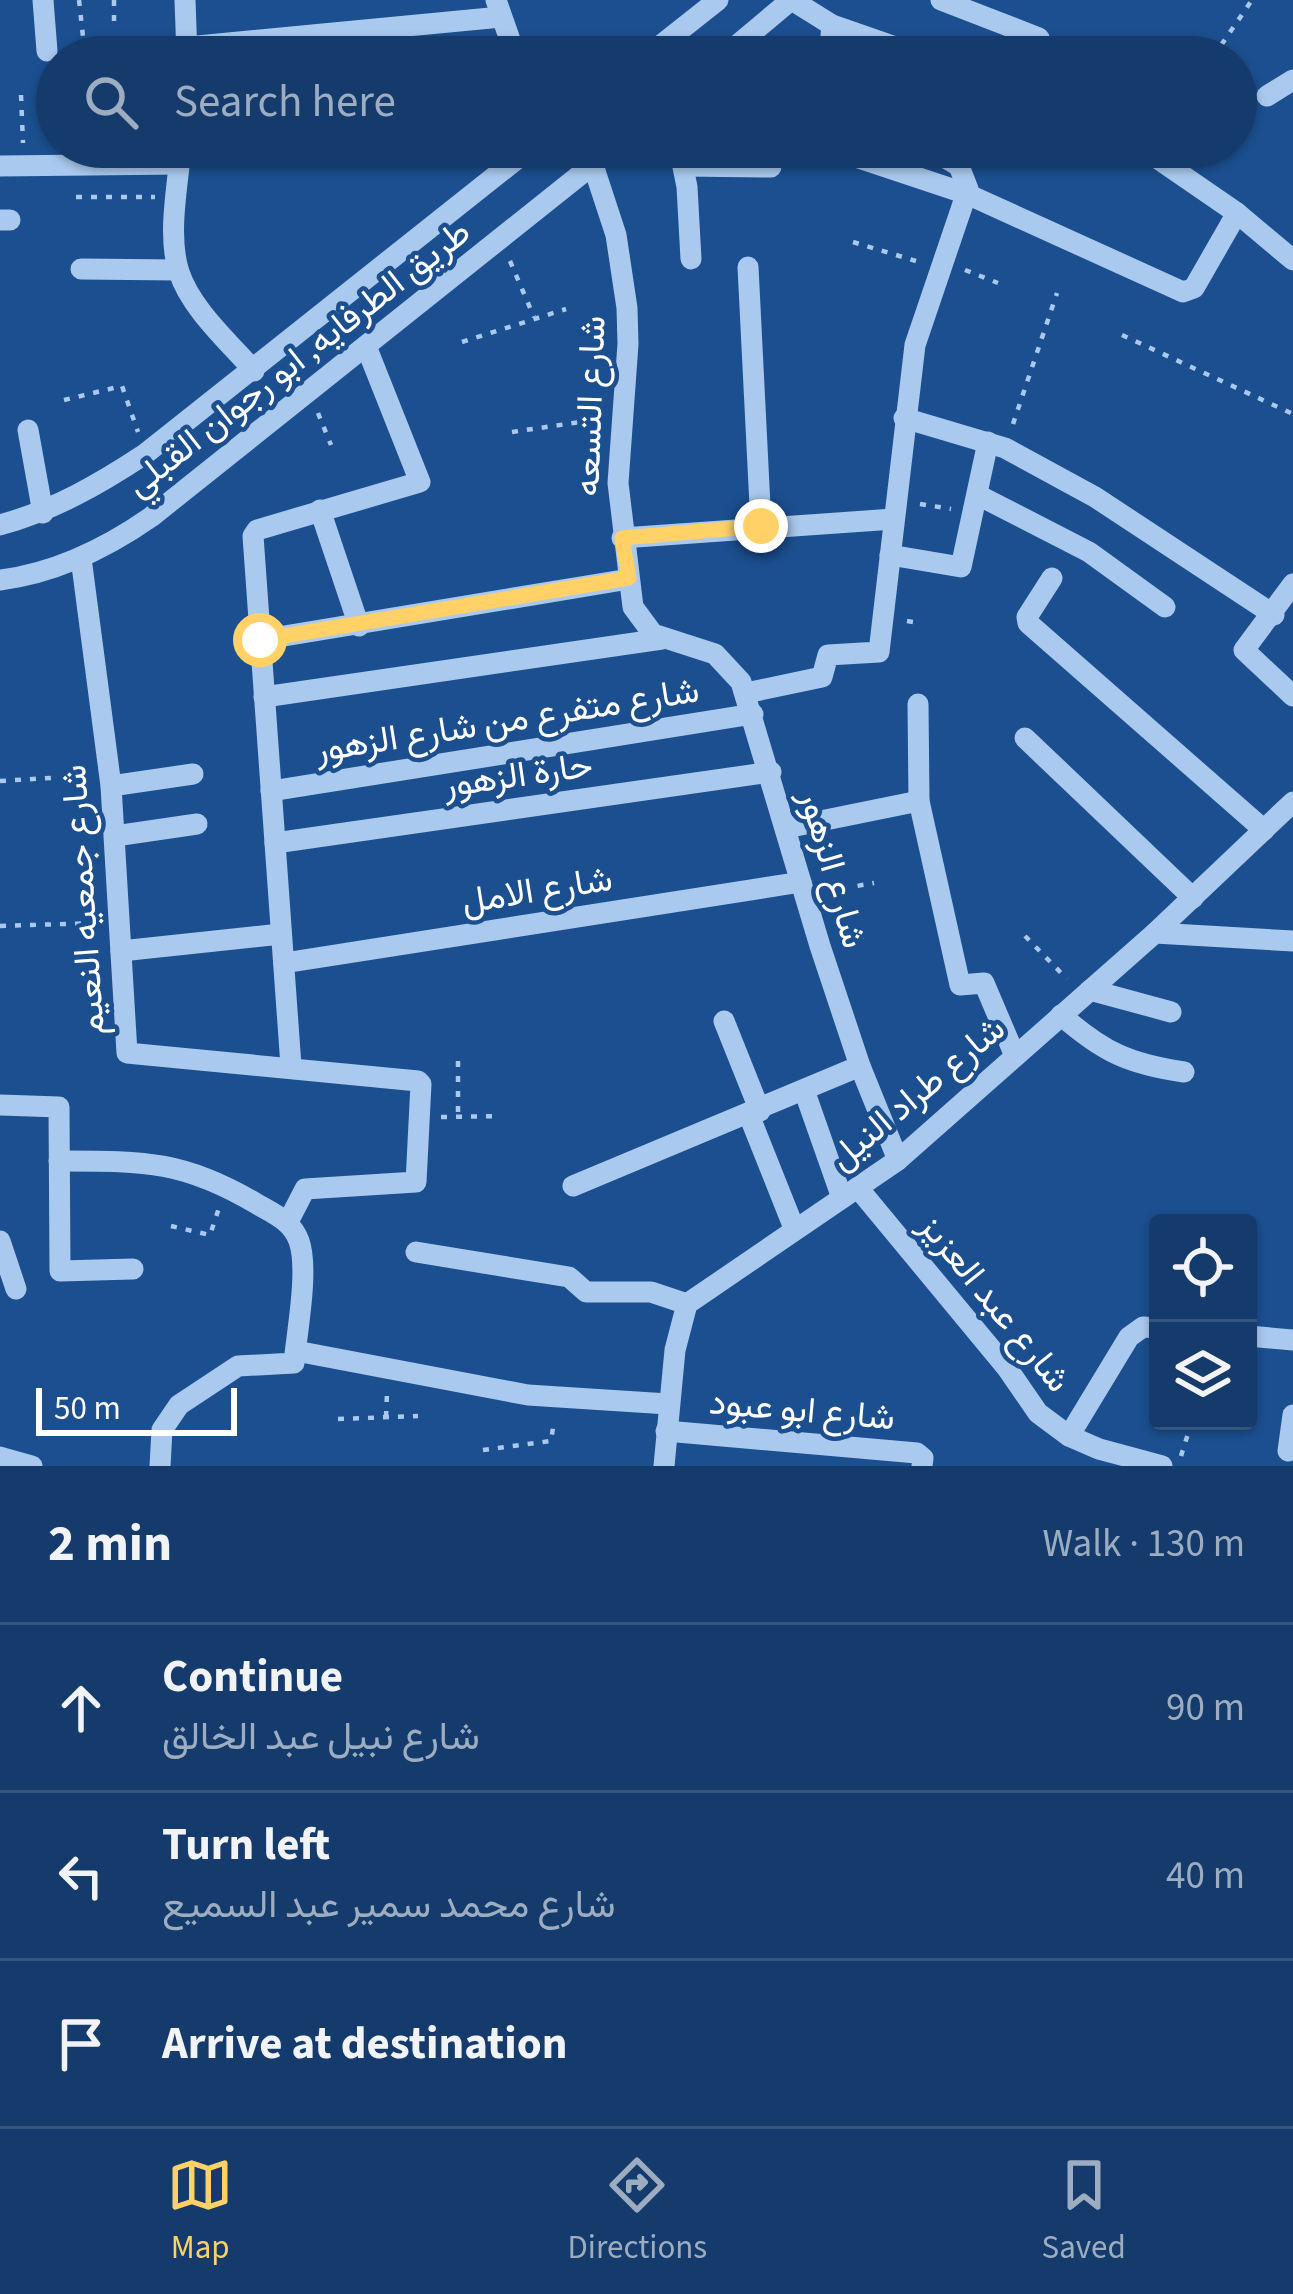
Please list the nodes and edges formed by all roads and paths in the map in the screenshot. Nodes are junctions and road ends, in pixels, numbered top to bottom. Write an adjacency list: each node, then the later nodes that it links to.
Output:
1 (43, 0): 12 (street)
2 (79, 0): 13 (path)
3 (114, 0): 11 (path)
4 (185, 0): 14 (street)
5 (718, 0): 16 (street)
6 (792, 0): 10 (street); 17 (street)
7 (941, 0): 20 (street)
8 (1252, 0): 21 (path)
9 (499, 8): 15 (street)
10 (832, 25): 18 (street); 19 (street)
11 (114, 27)
12 (46, 36)
13 (83, 36)
14 (186, 36)
15 (300, 36)
16 (673, 36)
17 (748, 36)
18 (831, 36)
19 (863, 36)
20 (1034, 36)
21 (1228, 36)
22 (1293, 80): 24 (street)
23 (21, 94): 27 (path)
24 (1267, 96)
25 (36, 165): 27 (street)
26 (0, 166): 27 (street)
27 (24, 166)
28 (179, 168): 38 (street)
29 (506, 168): 55 (street, طريق الطرفايه, ابو رجوان القبلي)
30 (590, 168): 40 (street, طريق الطرفايه, ابو رجوان القبلي)
31 (594, 168): 59 (street, شارع التسعه)
32 (683, 168): 42 (street)
33 (889, 168): 36 (street)
34 (960, 168): 36 (street)
35 (1172, 168): 39 (street)
36 (967, 194): 39 (street); 44 (street)
37 (76, 197): 38 (path)
38 (177, 197): 47 (street)
39 (1237, 213): 43 (street)
40 (500, 239): 51 (path); 54 (street, طريق الطرفايه, ابو رجوان القبلي)
41 (853, 242): 44 (path)
42 (691, 260)
43 (1293, 260)
44 (941, 264): 48 (path); 60 (street)
45 (748, 267): 71 (street)
46 (81, 269): 47 (street)
47 (178, 270): 55 (street)
48 (998, 283)
49 (1058, 293): 64 (path)
50 (566, 309): 51 (path)
51 (535, 319): 53 (path)
52 (1122, 335): 58 (path)
53 (461, 342)
54 (366, 346): 56 (street, طريق الطرفايه, ابو رجوان القبلي); 68 (street)
55 (254, 371): 65 (street, طريق الطرفايه, ابو رجوان القبلي)
56 (310, 391): 63 (path); 74 (street, طريق الطرفايه, ابو رجوان القبلي)
57 (64, 400): 65 (path)
58 (1293, 414)
59 (622, 418): 62 (path); 72 (street, شارع التسعه)
60 (904, 418): 64 (street); 67 (street)
61 (28, 430): 69 (street)
62 (512, 432)
63 (331, 445)
64 (996, 445): 66 (street); 80 (street)
65 (145, 454): 69 (street, طريق الطرفايه, ابو رجوان القبلي)
66 (976, 504): 67 (path); 73 (street); 79 (street)
67 (895, 509): 71 (street); 73 (street)
68 (320, 510): 81 (street); 83 (street)
69 (43, 514): 70 (street, طريق الطرفايه, ابو رجوان القبلي)
70 (0, 525)
71 (761, 526): 72 (street)
72 (622, 538): 75 (street, شارع التسعه)
73 (890, 555): 86 (street, شارع متفرع من شارع الزهور)
74 (81, 558): 77 (street, طريق الطرفايه, ابو رجوان القبلي); 91 (street, شارع جمعيه النعيم)
75 (629, 578): 81 (street); 82 (street, شارع التسعه)
76 (1052, 578): 98 (street)
77 (0, 580)
78 (1293, 584): 80 (street)
79 (1166, 608)
80 (1274, 615): 84 (street)
81 (359, 626): 83 (street)
82 (662, 639): 85 (street); 86 (street, شارع الزهور)
83 (260, 640): 85 (street)
84 (1293, 696)
85 (265, 698): 93 (street)
86 (749, 704): 89 (street, شارع الزهور); 93 (street, شارع متفرع من شارع الزهور)
87 (918, 704): 94 (street)
88 (1025, 739): 103 (street)
89 (770, 772): 97 (street, شارع الزهور); 100 (street, حارة الزهور)
90 (193, 774): 91 (street)
91 (111, 780): 92 (path); 99 (street, شارع جمعيه النعيم)
92 (0, 781)
93 (271, 790): 100 (street)
94 (919, 801): 97 (street); 116 (street)
95 (1293, 802): 98 (street, شارع طراد النيل)
96 (197, 824): 99 (street)
97 (786, 828): 102 (street, شارع الزهور)
98 (1264, 830): 103 (street, شارع طراد النيل)
99 (115, 836): 104 (street, شارع جمعيه النعيم)
100 (274, 843): 107 (street)
101 (874, 883): 102 (path)
102 (803, 889): 111 (street, شارع الامل); 119 (street, شارع الزهور)
103 (1193, 898): 106 (street, شارع طراد النيل)
104 (119, 922): 105 (path); 110 (street, شارع جمعيه النعيم)
105 (0, 926)
106 (1155, 933): 109 (street); 112 (street, شارع طراد النيل)
107 (281, 934): 110 (street); 111 (street)
108 (1025, 936): 112 (path)
109 (1293, 940)
110 (121, 951): 118 (street, شارع جمعيه النعيم)
111 (284, 964): 118 (street)
112 (1086, 993): 113 (street); 114 (street, شارع طراد النيل)
113 (1171, 1012)
114 (1061, 1015): 116 (street, شارع طراد النيل); 120 (street)
115 (724, 1021): 123 (street)
116 (1016, 1056): 125 (street, شارع طراد النيل)
117 (458, 1060): 124 (path)
118 (291, 1066): 130 (street, شارع جمعيه النعيم)
119 (860, 1066): 121 (street); 125 (street, شارع الزهور)
120 (1184, 1072)
121 (804, 1090): 123 (street); 129 (street)
122 (0, 1105): 126 (street)
123 (754, 1113): 128 (street); 132 (street)
124 (501, 1116)
125 (898, 1160): 129 (street, شارع طراد النيل)
126 (59, 1161): 127 (street); 135 (street)
127 (225, 1185): 130 (street); 131 (path)
128 (573, 1186)
129 (850, 1193): 132 (street, شارع طراد النيل); 149 (street, شارع عبد العزيز)
130 (288, 1222): 141 (street)
131 (171, 1226)
132 (794, 1228): 137 (street, شارع طراد النيل)
133 (0, 1240): 136 (street)
134 (416, 1252): 137 (street)
135 (133, 1269)
136 (16, 1289)
137 (687, 1304): 143 (street)
138 (1149, 1328): 149 (street)
139 (1257, 1337): 140 (street)
140 (1293, 1340)
141 (296, 1351): 142 (street); 155 (street)
142 (554, 1397): 143 (street); 151 (path)
143 (668, 1404): 148 (street)
144 (1293, 1415): 152 (street)
145 (418, 1416): 146 (path)
146 (338, 1419)
147 (1189, 1430): 160 (path)
148 (666, 1431): 150 (street, شارع ابو عبود); 156 (street)
149 (1069, 1436): 159 (street, شارع عبد العزيز)
150 (790, 1442): 157 (street); 158 (street, شارع ابو عبود)
151 (482, 1450)
152 (1288, 1451)
153 (0, 1457): 154 (street)
154 (32, 1466)
155 (160, 1466)
156 (664, 1466)
157 (790, 1466)
158 (922, 1466)
159 (1162, 1466)
160 (1178, 1466)

